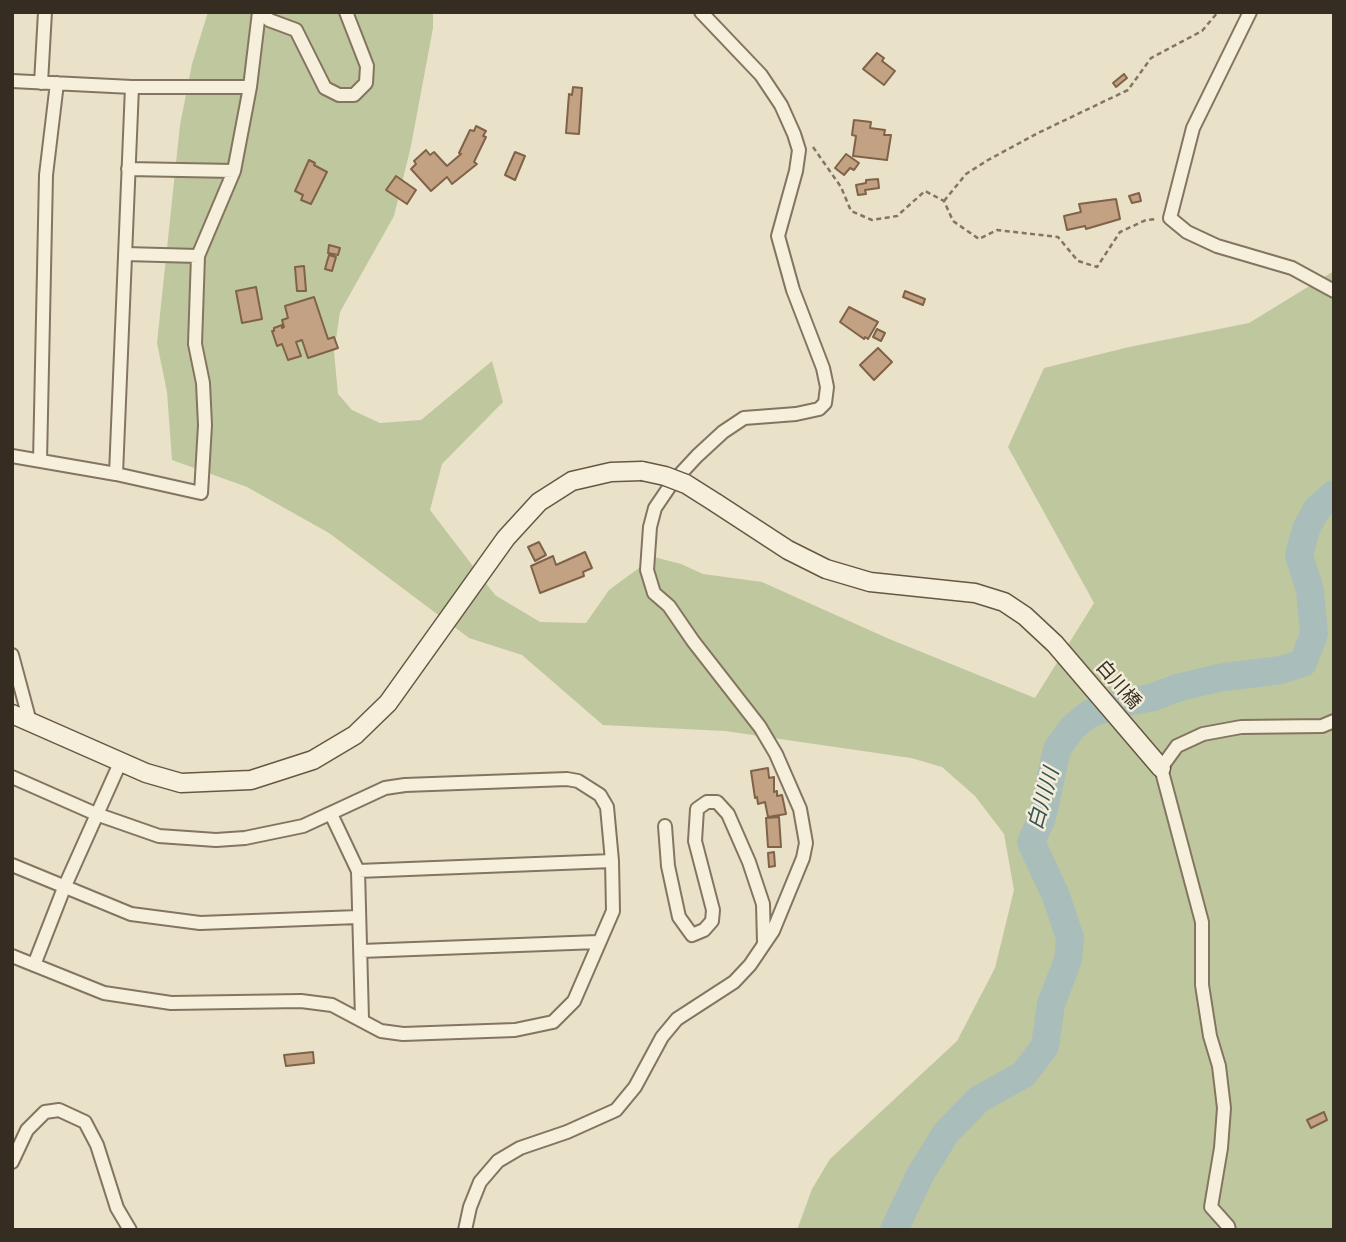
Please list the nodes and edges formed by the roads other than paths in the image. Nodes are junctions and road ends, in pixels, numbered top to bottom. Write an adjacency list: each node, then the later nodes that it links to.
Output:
1 (45, 12): 7 (street)
2 (260, 12): 3 (street); 10 (street)
3 (346, 12)
4 (701, 12): 35 (street)
5 (1250, 12): 15 (street)
6 (12, 82): 7 (street)
7 (41, 83): 8 (street)
8 (57, 83): 9 (street); 17 (street)
9 (132, 87): 10 (street); 11 (street)
10 (250, 87): 12 (street)
11 (128, 169): 12 (street); 13 (street)
12 (234, 172): 14 (street)
13 (125, 254): 14 (street); 18 (street)
14 (198, 256): 18 (street)
15 (1334, 291)
16 (12, 456): 17 (street)
17 (40, 461): 18 (street)
18 (116, 474)
19 (12, 655): 22 (street)
20 (12, 714): 22 (street, 白川橋)
21 (1334, 721): 23 (street)
22 (30, 722): 24 (street, 白川橋)
23 (1155, 761): 24 (street, 白川橋, bridge); 43 (street)
24 (120, 763): 26 (street)
25 (12, 777): 26 (street)
26 (96, 814): 27 (street); 32 (street)
27 (331, 814): 29 (street); 31 (street)
28 (665, 826): 35 (street)
29 (612, 861): 31 (street); 34 (street)
30 (12, 865): 32 (street)
31 (358, 871): 33 (street)
32 (65, 888): 33 (street); 38 (street)
33 (359, 917): 36 (street)
34 (598, 942): 36 (street); 39 (street)
35 (764, 944): 42 (street)
36 (361, 951): 39 (street)
37 (12, 956): 38 (street)
38 (34, 965): 39 (street)
39 (362, 1019)
40 (12, 1162): 41 (street)
41 (130, 1230)
42 (465, 1230)
43 (1229, 1230)

